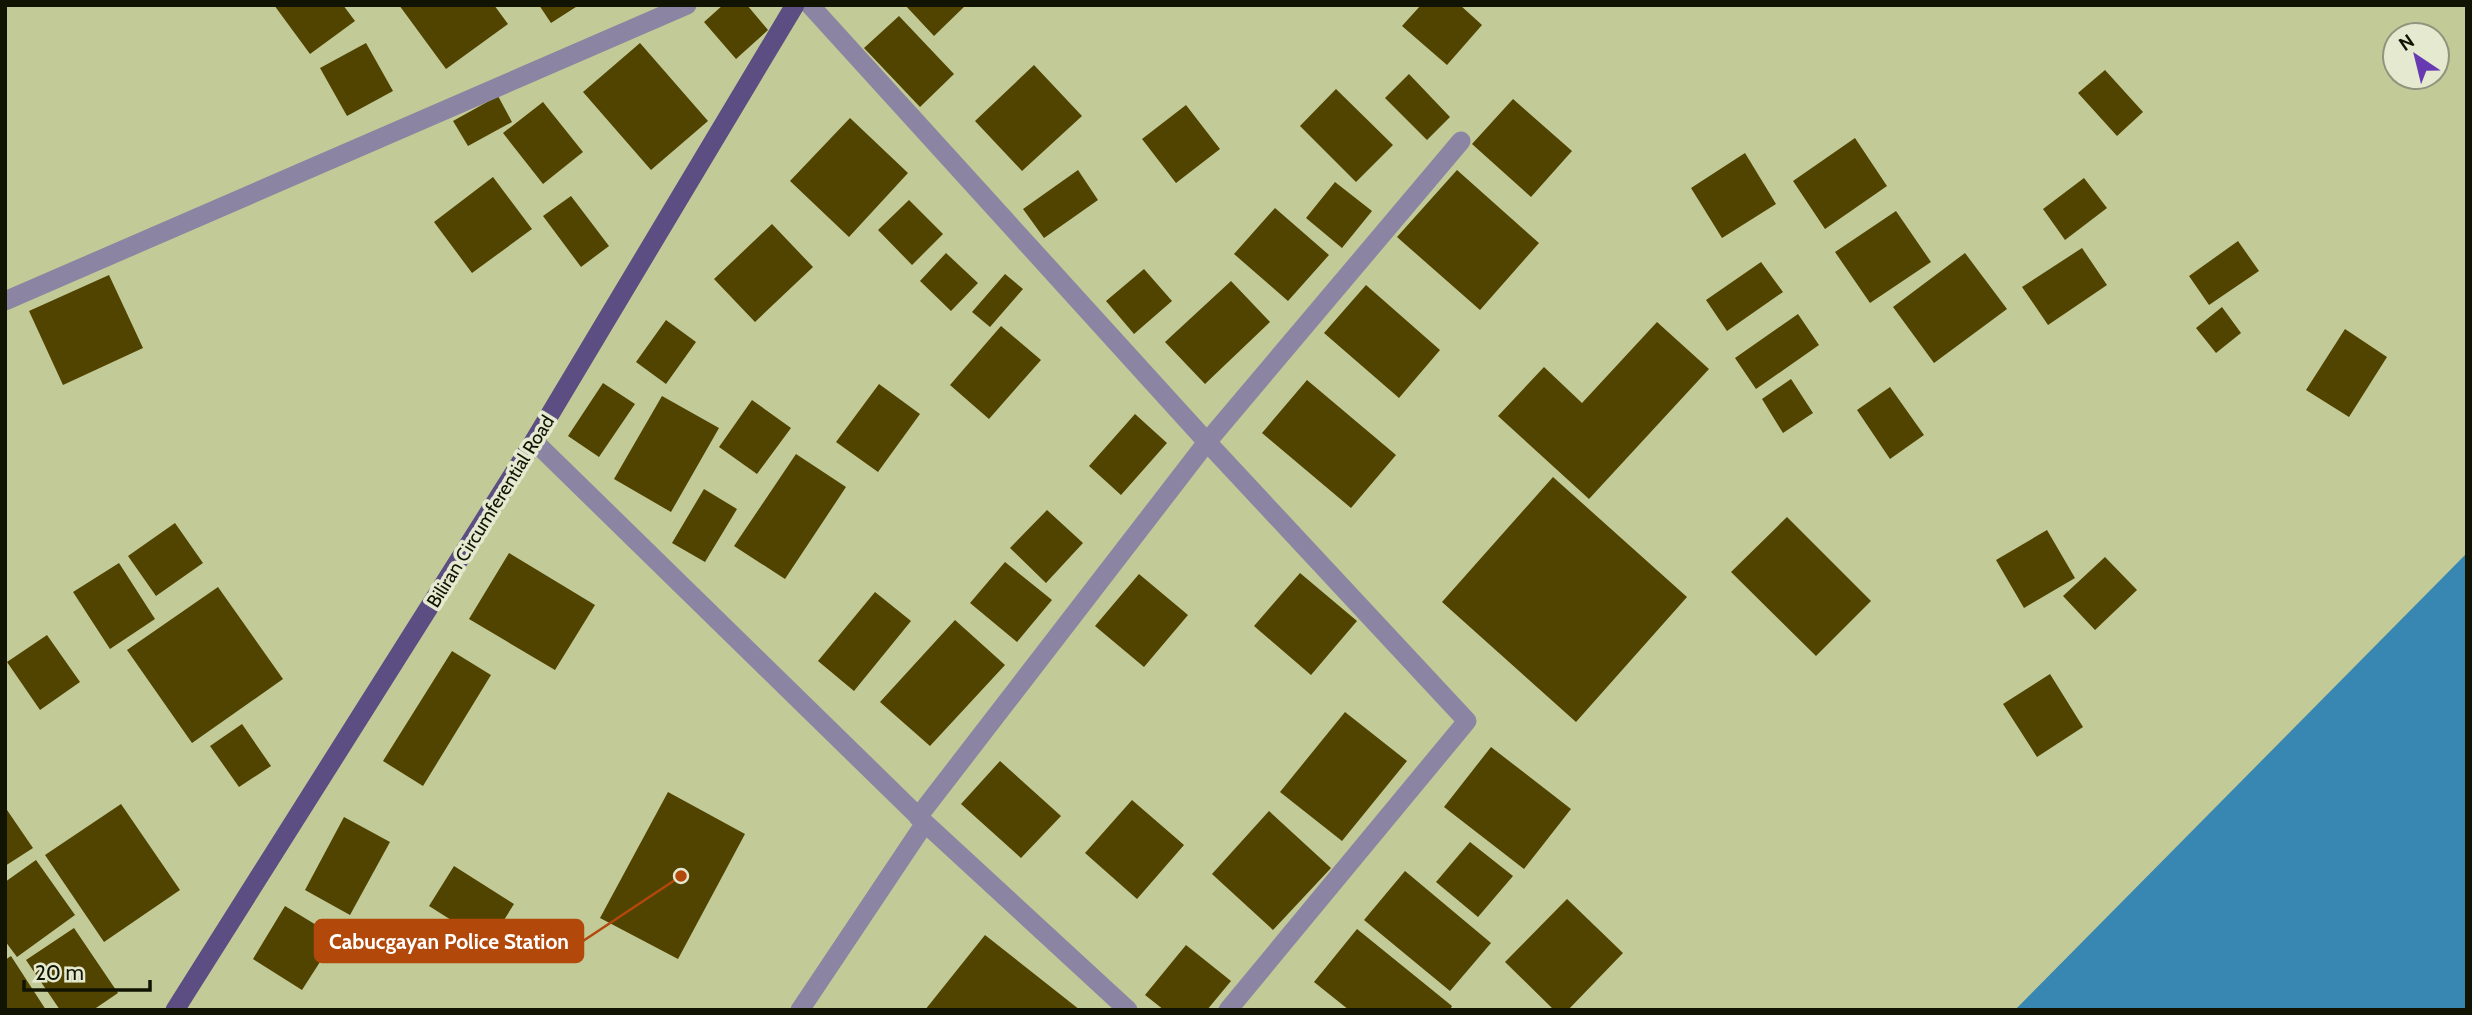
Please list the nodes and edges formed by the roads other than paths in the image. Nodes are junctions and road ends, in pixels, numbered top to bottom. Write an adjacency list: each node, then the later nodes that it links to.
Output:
1 (687, 5): 5 (street)
2 (795, 5): 6 (main road, Biliran Circumferential Road)
3 (810, 5): 7 (street)
4 (1461, 141): 7 (street)
5 (5, 301)
6 (534, 441): 8 (street); 9 (main road, Biliran Circumferential Road)
7 (1206, 442): 8 (street); 12 (street)
8 (922, 820): 10 (street); 11 (street)
9 (175, 1010)
10 (800, 1010)
11 (1128, 1010)
12 (1228, 1010)

